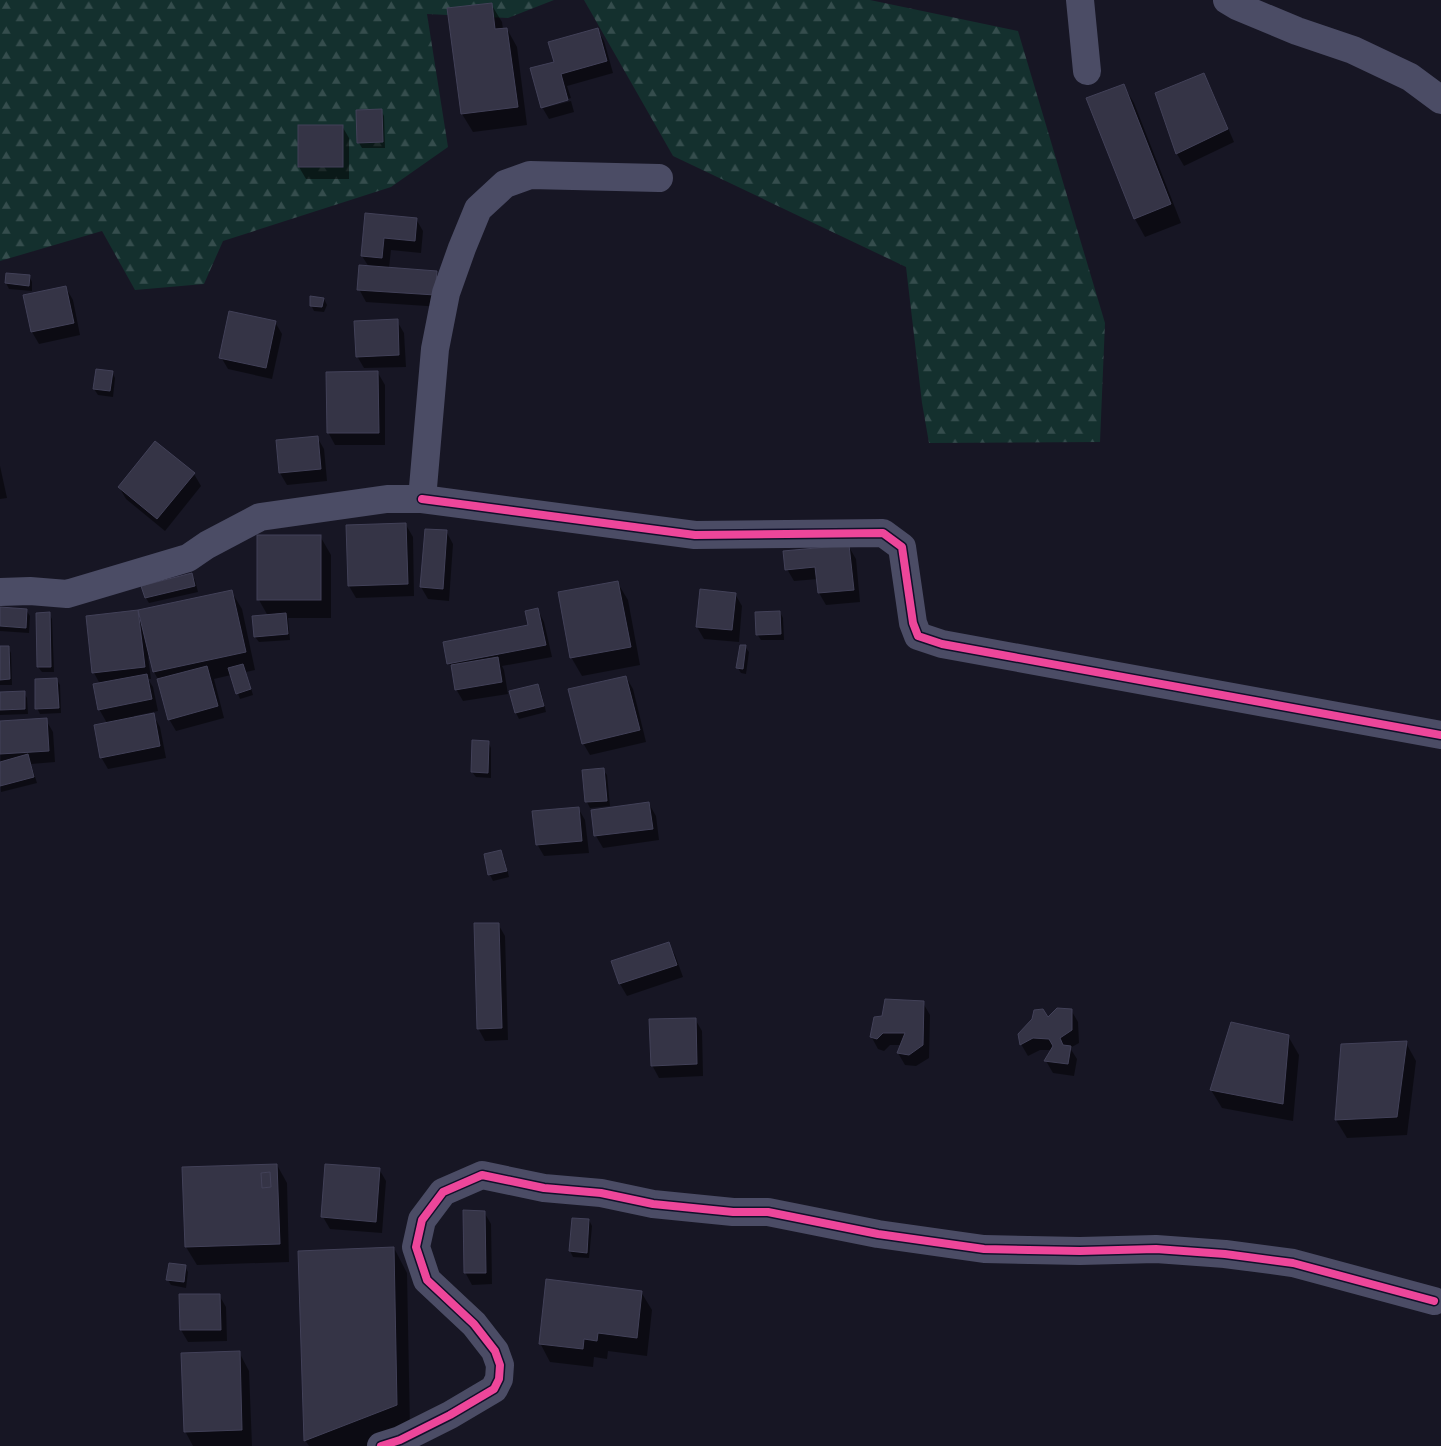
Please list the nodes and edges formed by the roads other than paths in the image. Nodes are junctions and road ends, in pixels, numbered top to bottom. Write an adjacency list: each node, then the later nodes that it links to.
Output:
1 (1080, 0): 3 (street)
2 (1227, 0): 4 (street)
3 (1087, 71)
4 (1441, 100)
5 (659, 178): 6 (street)
6 (422, 499): 7 (street); 8 (street)
7 (0, 592)
8 (1441, 735)
9 (1434, 1301): 10 (street)
10 (381, 1446)

